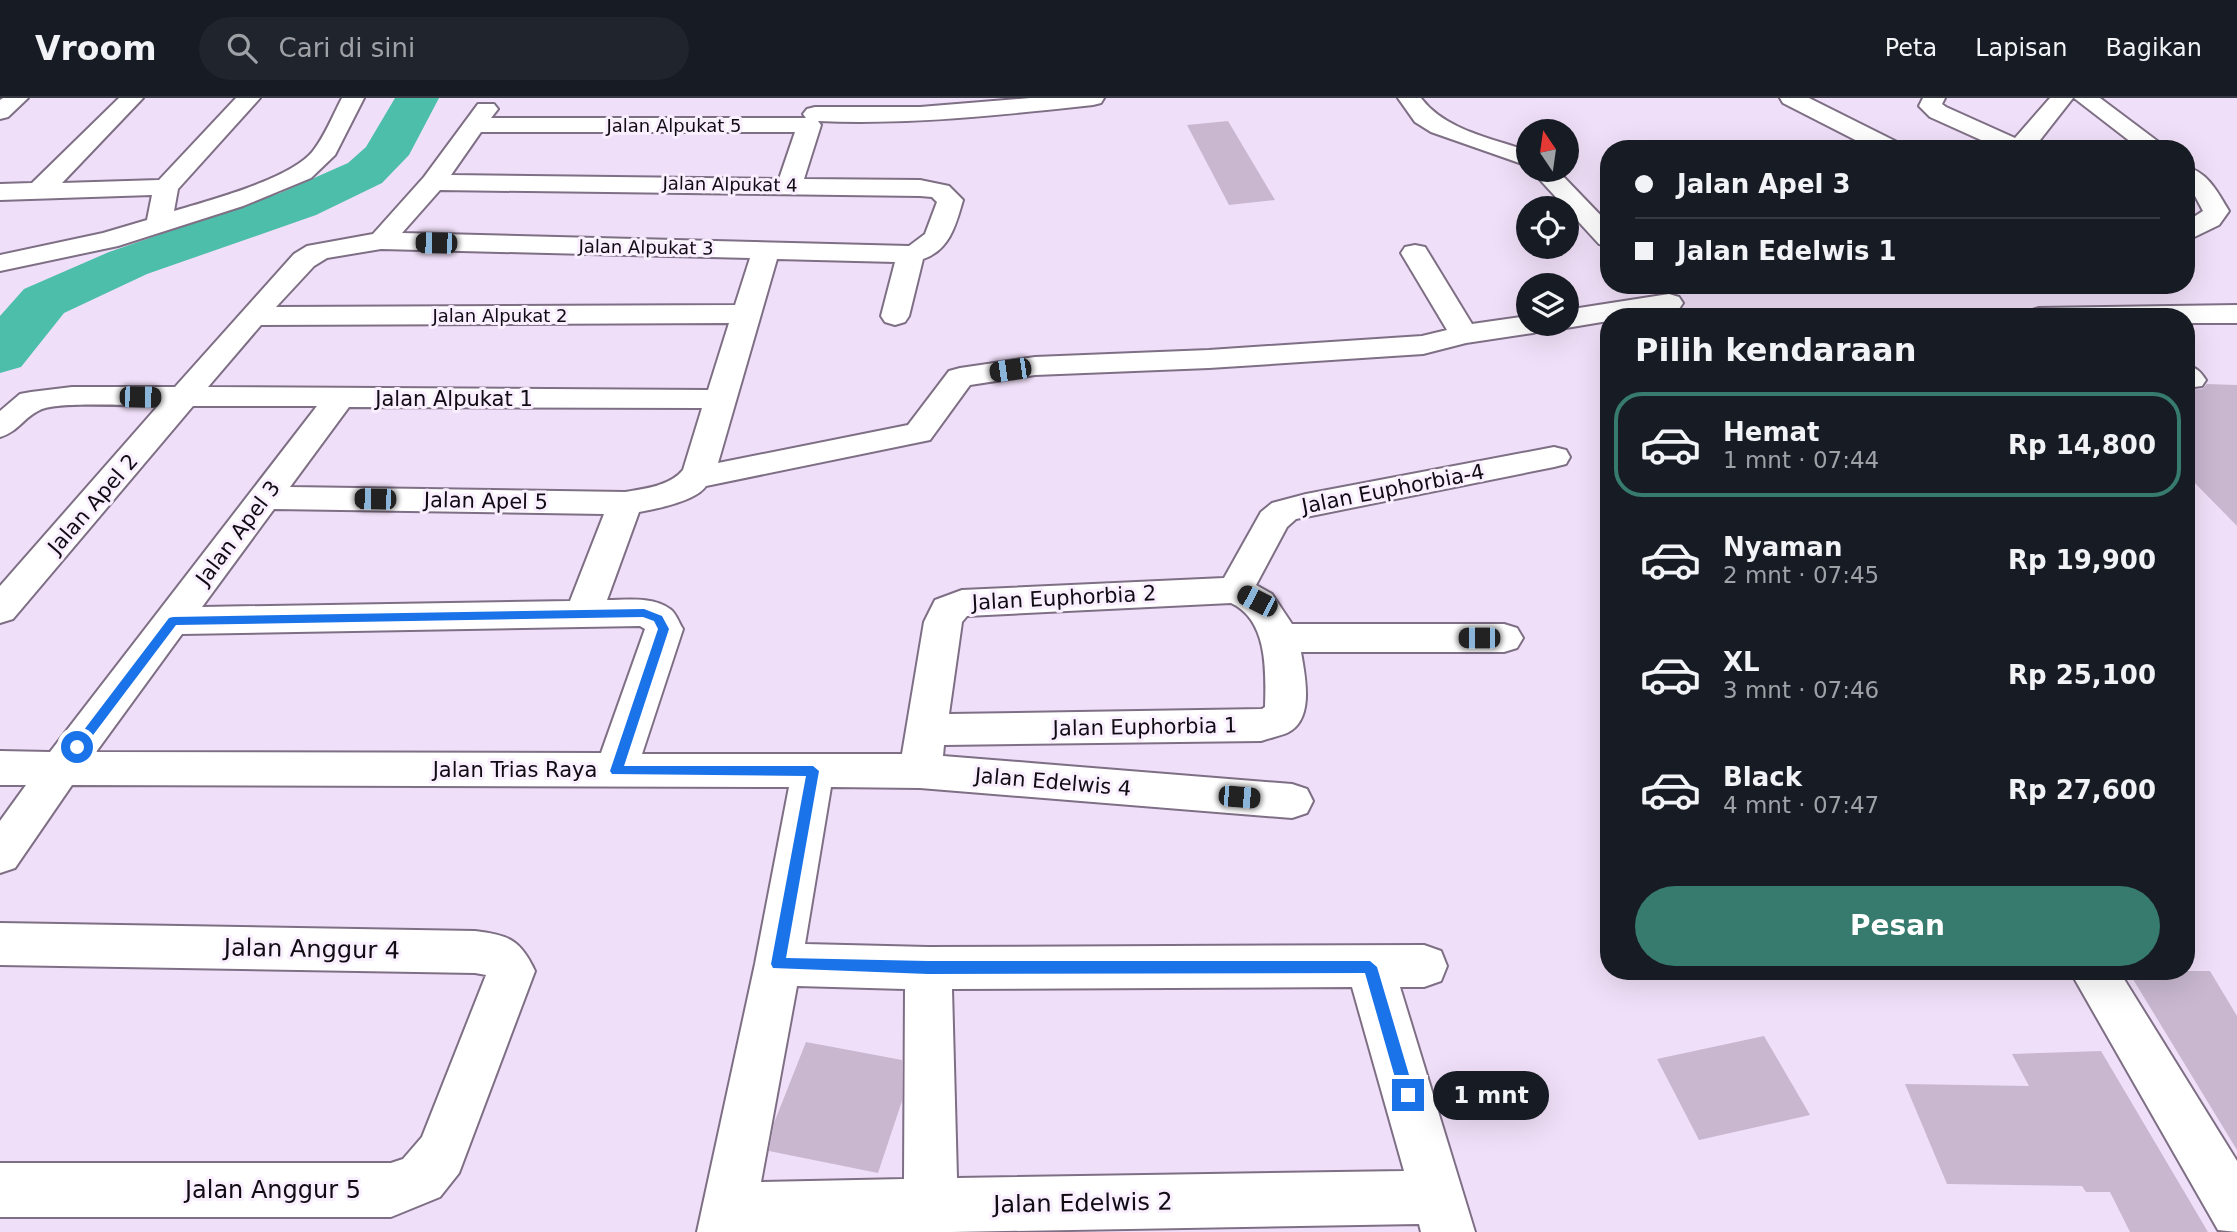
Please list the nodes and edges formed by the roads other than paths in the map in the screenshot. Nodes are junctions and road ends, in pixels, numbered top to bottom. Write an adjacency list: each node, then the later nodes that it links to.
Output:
1 (17, 98): 11 (street)
2 (132, 98): 23 (street)
3 (249, 98): 22 (street)
4 (353, 98): 26 (street)
5 (1093, 98): 12 (street, Jalan Alpukat 5)
6 (1409, 98): 17 (street)
7 (1934, 98): 14 (street)
8 (2062, 98): 15 (street)
9 (2085, 98): 16 (street)
10 (1796, 99): 13 (street)
11 (0, 112)
12 (814, 112): 18 (street, Jalan Alpukat 5); 21 (street)
13 (1875, 140)
14 (2002, 140)
15 (2027, 140)
16 (2144, 140)
17 (1516, 155)
18 (433, 182): 21 (street, Jalan Alpukat 4); 29 (street)
19 (1554, 182): 28 (street)
20 (2195, 182): 25 (street)
21 (790, 184): 32 (street, Jalan Alpukat 4)
22 (166, 187): 23 (street); 26 (street)
23 (40, 190): 24 (street)
24 (0, 192)
25 (2197, 196): 27 (street)
26 (159, 224): 33 (street)
27 (2195, 228)
28 (1600, 230)
29 (381, 241): 30 (street, Jalan Alpukat 3); 40 (street, Jalan Alpukat 3)
30 (766, 249): 32 (street, Jalan Alpukat 3); 37 (street)
31 (1415, 253): 44 (street)
32 (911, 254): 41 (street)
33 (0, 263)
34 (1667, 302): 35 (street)
35 (1631, 308)
36 (1600, 313): 42 (street)
37 (748, 314): 40 (street, Jalan Alpukat 2); 47 (street)
38 (2195, 314): 39 (street)
39 (2237, 314)
40 (253, 316): 45 (street, Jalan Apel 2)
41 (895, 316)
42 (1579, 317)
43 (1516, 326): 44 (street, Jalan Apel 5)
44 (1464, 334): 50 (street, Jalan Apel 5)
45 (185, 398): 46 (street, Jalan Alpukat 1); 48 (street, Jalan Alpukat 1); 54 (street, Jalan Apel 2)
46 (339, 398): 47 (street, Jalan Alpukat 1); 51 (street, Jalan Apel 3)
47 (723, 399): 50 (street)
48 (0, 427)
49 (1554, 457): 53 (street, Jalan Euphorbia-4)
50 (694, 478): 52 (street, Jalan Apel 5)
51 (264, 498): 52 (street, Jalan Apel 5); 56 (street, Jalan Apel 3)
52 (625, 503): 55 (street)
53 (1235, 590): 57 (street); 59 (street, Jalan Euphorbia 2)
54 (0, 610)
55 (583, 614): 56 (street); 62 (street)
56 (173, 621): 61 (street, Jalan Apel 3)
57 (1279, 638): 58 (street); 59 (street, Jalan Euphorbia 1)
58 (1504, 638)
59 (926, 730): 64 (street, Jalan Euphorbia 2)
60 (0, 768): 61 (street, Jalan Trias Raya)
61 (61, 768): 62 (street, Jalan Trias Raya); 66 (street, Jalan Apel 3)
62 (616, 771): 63 (street, Jalan Trias Raya)
63 (813, 771): 64 (street, Jalan Edelwis 4); 68 (street)
64 (920, 771): 65 (street, Jalan Edelwis 4)
65 (1292, 802)
66 (0, 855)
67 (0, 944): 73 (street, Jalan Anggur 4)
68 (778, 964): 71 (street); 78 (street)
69 (1424, 966): 70 (street)
70 (1370, 967): 71 (street); 77 (street)
71 (928, 968): 75 (street)
72 (2098, 980): 76 (street)
73 (475, 1070): 74 (street, Jalan Anggur 5)
74 (0, 1190)
75 (930, 1205): 77 (street, Jalan Edelwis 2); 78 (street, Jalan Edelwis 2)
76 (2237, 1211)
77 (1443, 1214)
78 (726, 1220)

